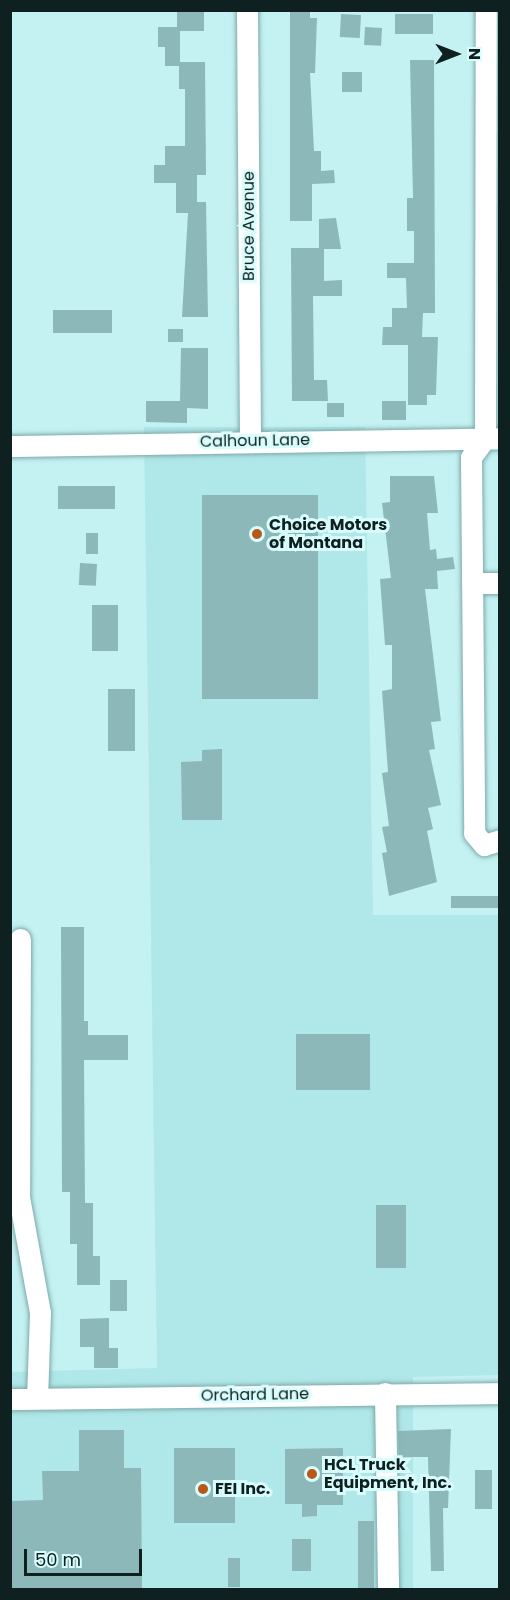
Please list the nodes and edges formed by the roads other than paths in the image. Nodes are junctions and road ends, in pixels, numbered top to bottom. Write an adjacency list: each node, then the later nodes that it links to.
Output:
1 (248, 10): 3 (street, Bruce Avenue)
2 (486, 10): 4 (street)
3 (250, 441): 4 (street, Calhoun Lane); 5 (street, Calhoun Lane)
4 (495, 442): 6 (street)
5 (10, 446)
6 (472, 583): 7 (street); 8 (street)
7 (500, 583)
8 (500, 840)
9 (20, 939): 12 (street)
10 (385, 1393): 11 (street, Orchard Lane); 12 (street, Orchard Lane); 14 (street)
11 (500, 1393)
12 (37, 1398): 13 (street, Orchard Lane)
13 (10, 1399)
14 (388, 1590)

